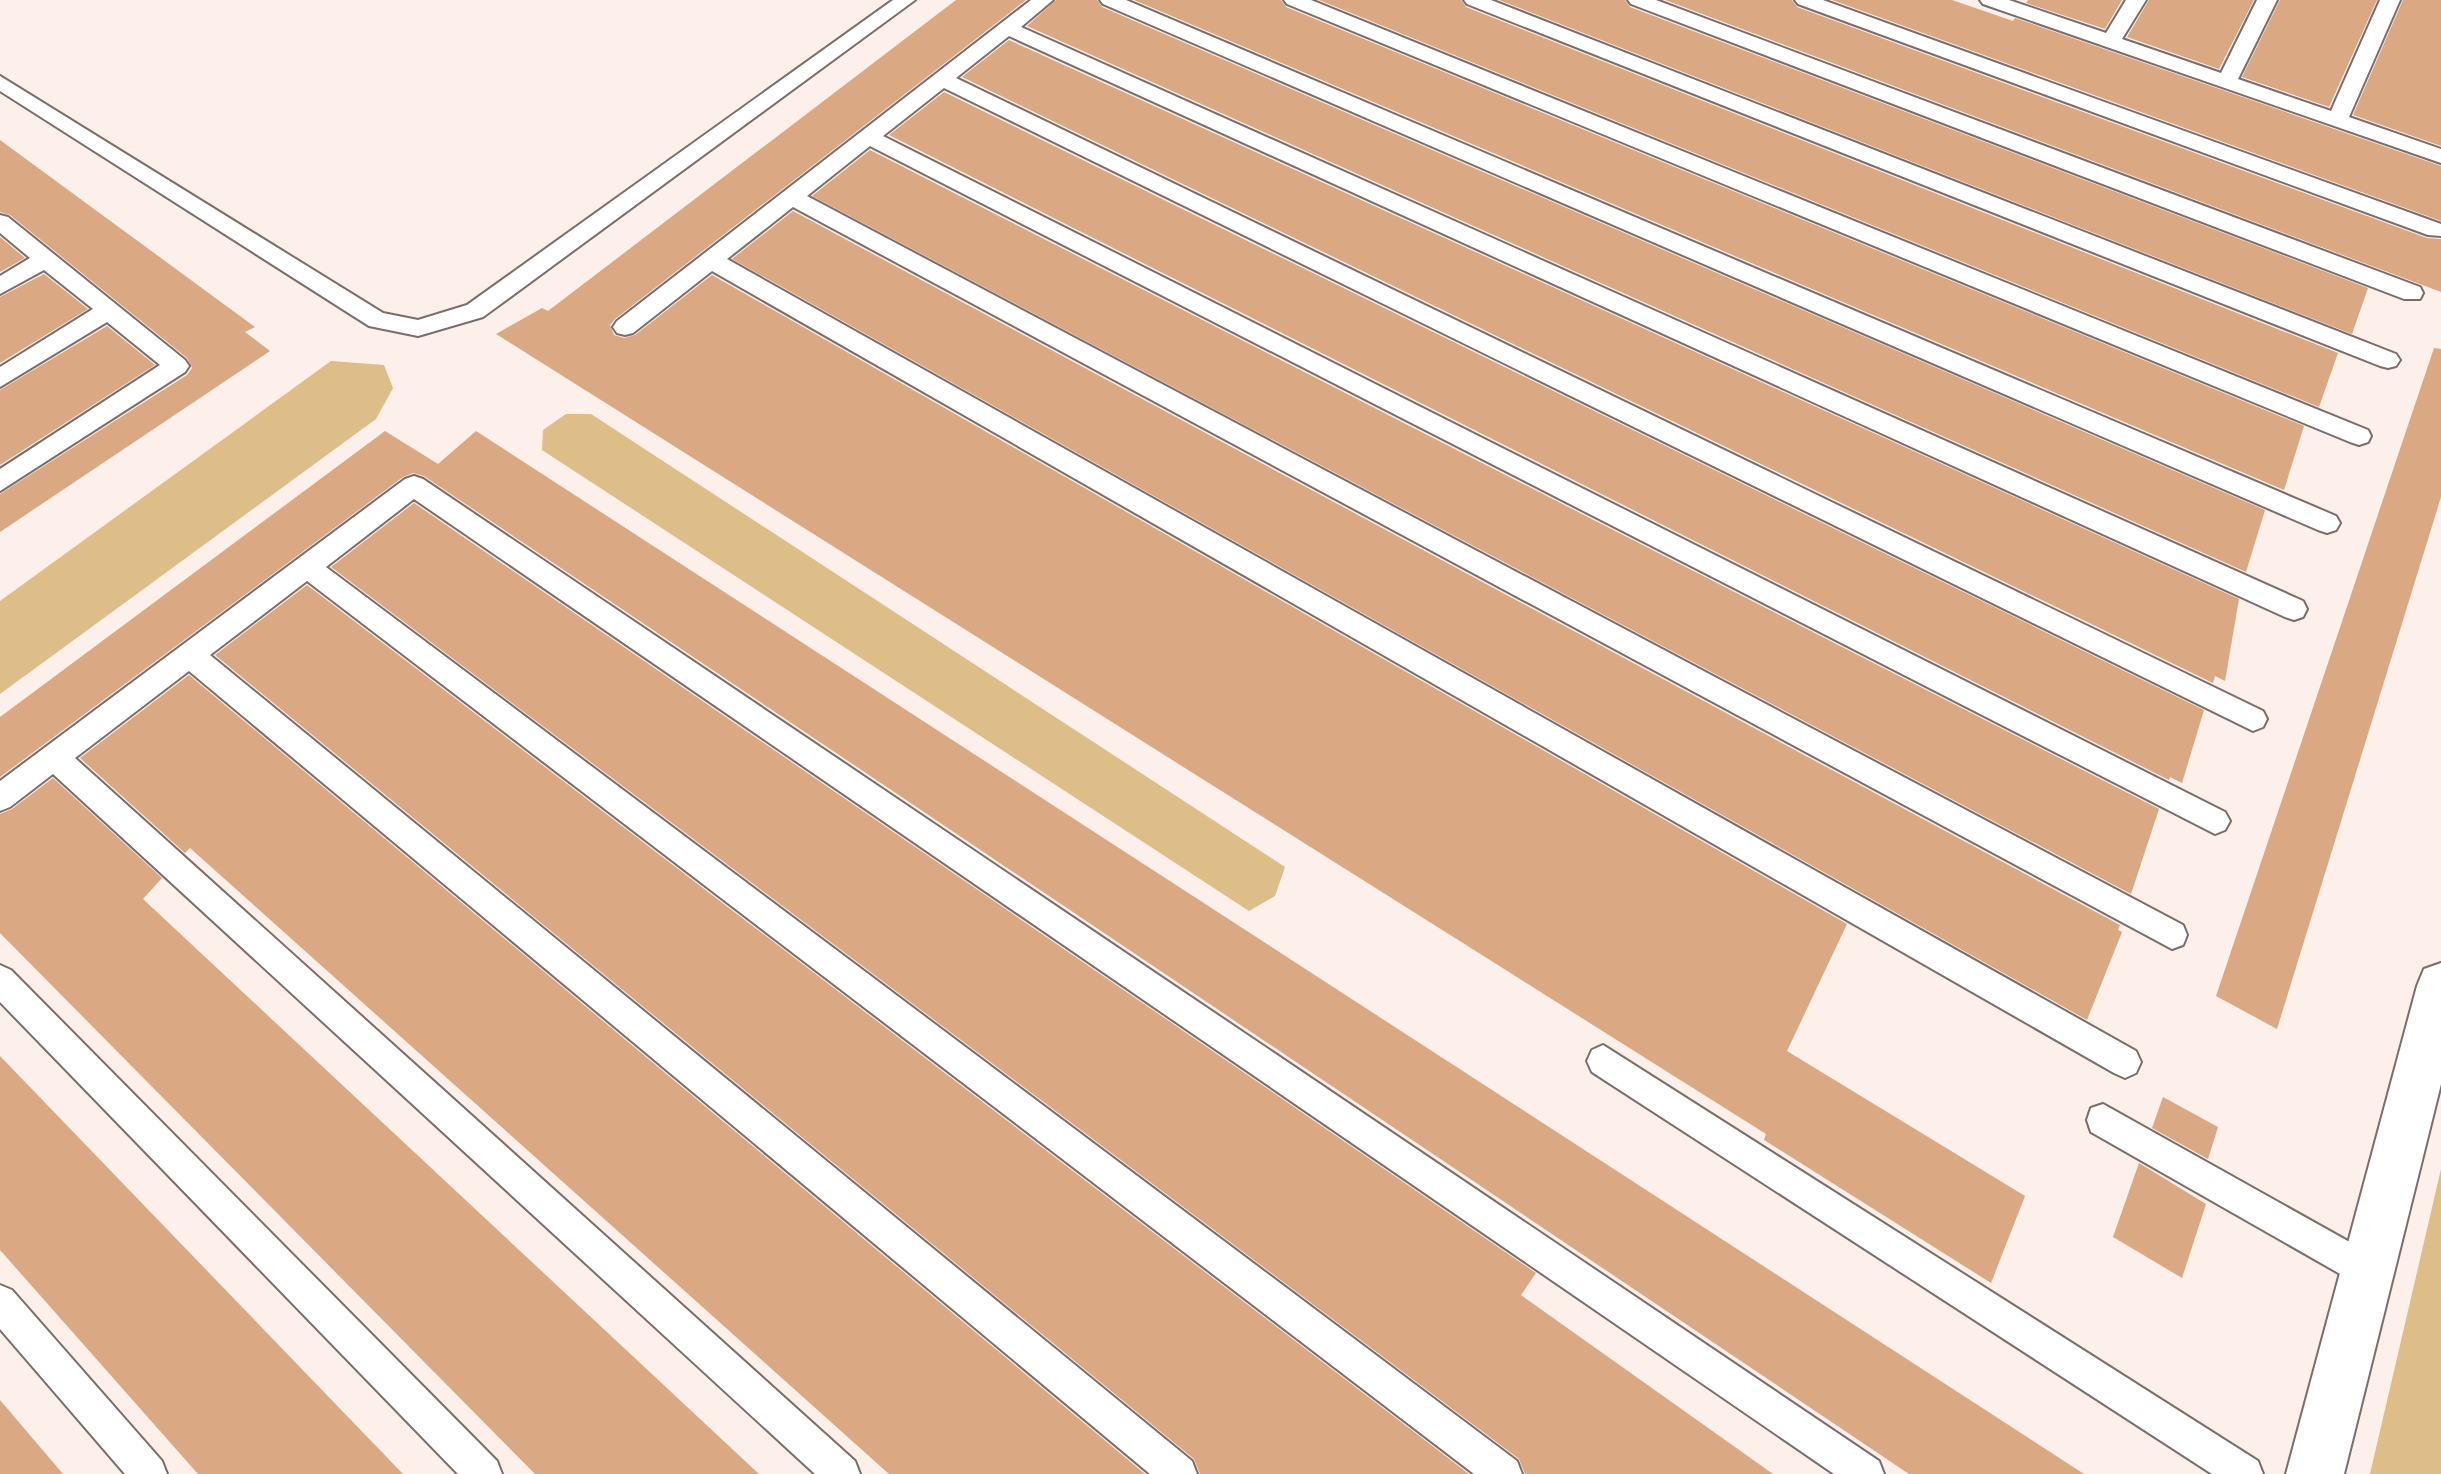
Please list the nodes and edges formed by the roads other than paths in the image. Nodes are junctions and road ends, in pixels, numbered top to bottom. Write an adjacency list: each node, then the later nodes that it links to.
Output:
1 (905, 0): 15 (lane)
2 (1043, 0): 12 (lane)
3 (1110, 0): 33 (lane)
4 (1294, 0): 31 (lane)
5 (1474, 0): 29 (lane)
6 (1638, 0): 26 (lane)
7 (1805, 0): 22 (lane)
8 (2136, 0): 13 (lane)
9 (2267, 0): 16 (lane)
10 (2390, 0): 17 (lane)
11 (2002, 2): 13 (lane)
12 (1007, 28): 14 (lane); 35 (lane)
13 (2111, 41): 16 (lane)
14 (942, 79): 18 (lane); 37 (lane)
15 (0, 82)
16 (2226, 82): 17 (lane)
17 (2338, 119): 19 (lane)
18 (868, 137): 20 (lane); 40 (lane)
19 (2441, 156)
20 (792, 197): 24 (lane); 41 (lane)
21 (0, 222): 23 (lane)
22 (2436, 230)
23 (46, 259): 25 (lane); 27 (lane)
24 (711, 260): 28 (lane); 45 (lane)
25 (0, 286)
26 (2412, 293)
27 (109, 310): 30 (lane); 32 (lane)
28 (625, 327)
29 (2388, 360)
30 (0, 378)
31 (2359, 436)
32 (0, 481)
33 (2327, 523)
34 (307, 567): 36 (lane); 53 (lane); 54 (lane)
35 (2294, 609)
36 (190, 655): 38 (lane); 52 (lane)
37 (2253, 719)
38 (54, 757): 39 (lane); 51 (lane)
39 (0, 798)
40 (2215, 821)
41 (2172, 935)
42 (0, 980): 50 (lane)
43 (2441, 986): 47 (street)
44 (1603, 1061): 55 (lane)
45 (2125, 1062)
46 (2103, 1120): 47 (lane)
47 (2368, 1271): 56 (street)
48 (0, 1302): 49 (lane)
49 (149, 1474)
50 (484, 1474)
51 (842, 1474)
52 (1179, 1474)
53 (1504, 1474)
54 (1866, 1474)
55 (2245, 1474)
56 (2315, 1474)

